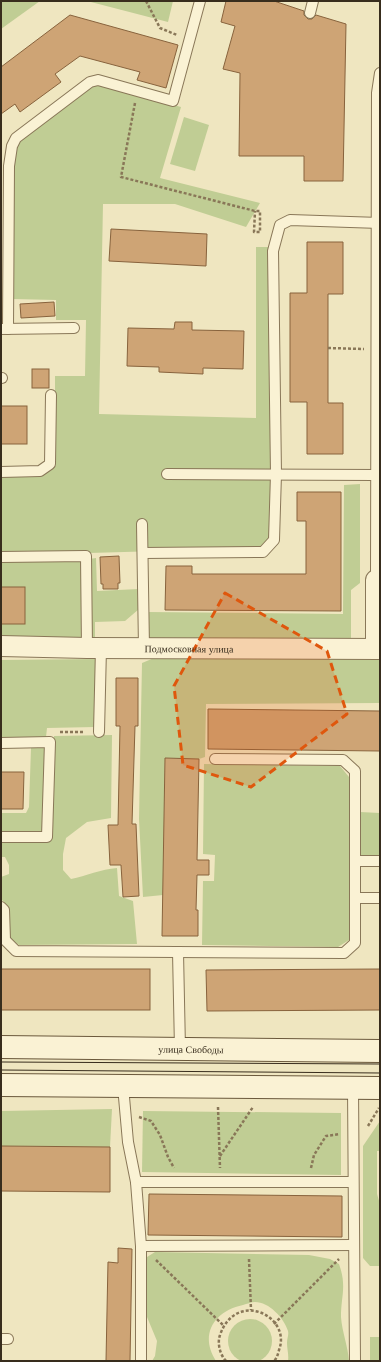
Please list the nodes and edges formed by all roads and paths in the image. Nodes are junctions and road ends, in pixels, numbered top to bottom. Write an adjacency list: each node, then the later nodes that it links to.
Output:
1 (146, 1): 5 (path)
2 (200, 1): 5 (lane)
3 (313, 1): 4 (lane)
4 (310, 13)
5 (190, 41): 7 (lane)
6 (380, 75): 9 (lane)
7 (137, 91): 8 (path); 11 (lane)
8 (255, 211): 8 (path)
9 (378, 223): 13 (lane); 17 (lane)
10 (74, 328): 11 (lane)
11 (5, 329)
12 (328, 348): 13 (path)
13 (376, 349): 18 (lane)
14 (51, 395): 15 (lane)
15 (1, 472)
16 (167, 474): 17 (lane)
17 (276, 474): 18 (lane); 20 (lane)
18 (377, 480): 22 (lane)
19 (142, 524): 20 (lane)
20 (143, 553): 25 (lane)
21 (1, 557): 24 (lane)
22 (378, 580): 26 (street, Подмосковная улица)
23 (1, 646): 24 (street, Подмосковная улица)
24 (94, 648): 25 (street, Подмосковная улица); 27 (lane)
25 (144, 648): 26 (street, Подмосковная улица)
26 (378, 649)
27 (99, 732): 28 (path)
28 (50, 742): 29 (lane); 31 (lane)
29 (1, 743)
30 (215, 759): 33 (lane)
31 (1, 837)
32 (380, 860): 33 (lane)
33 (355, 861): 34 (lane)
34 (355, 898): 35 (lane); 37 (lane)
35 (380, 898)
36 (1, 907): 37 (lane)
37 (178, 952): 39 (lane)
38 (1, 1047): 39 (main road, улица Свободы)
39 (180, 1049): 40 (main road, улица Свободы)
40 (380, 1051)
41 (1, 1085): 42 (main road)
42 (123, 1086): 43 (main road); 47 (lane)
43 (353, 1088): 44 (main road); 48 (lane)
44 (380, 1088)
45 (218, 1107): 49 (path)
46 (253, 1107): 49 (path)
47 (126, 1118): 50 (lane); 51 (path)
48 (353, 1131): 53 (path); 54 (lane)
49 (220, 1156): 52 (path)
50 (136, 1182): 51 (lane); 57 (lane)
51 (191, 1182): 52 (lane)
52 (220, 1182): 53 (lane)
53 (308, 1182): 54 (lane)
54 (353, 1182): 56 (lane)
55 (248, 1245): 56 (lane); 57 (lane); 58 (path)
56 (354, 1245): 59 (path); 66 (lane)
57 (142, 1246): 60 (path); 63 (lane)
58 (251, 1310): 59 (path); 60 (path)
59 (274, 1324): 62 (path)
60 (223, 1325): 61 (path)
61 (223, 1358): 64 (path); 65 (path)
62 (276, 1360)
63 (141, 1361)
64 (220, 1361)
65 (226, 1361)
66 (355, 1361)

